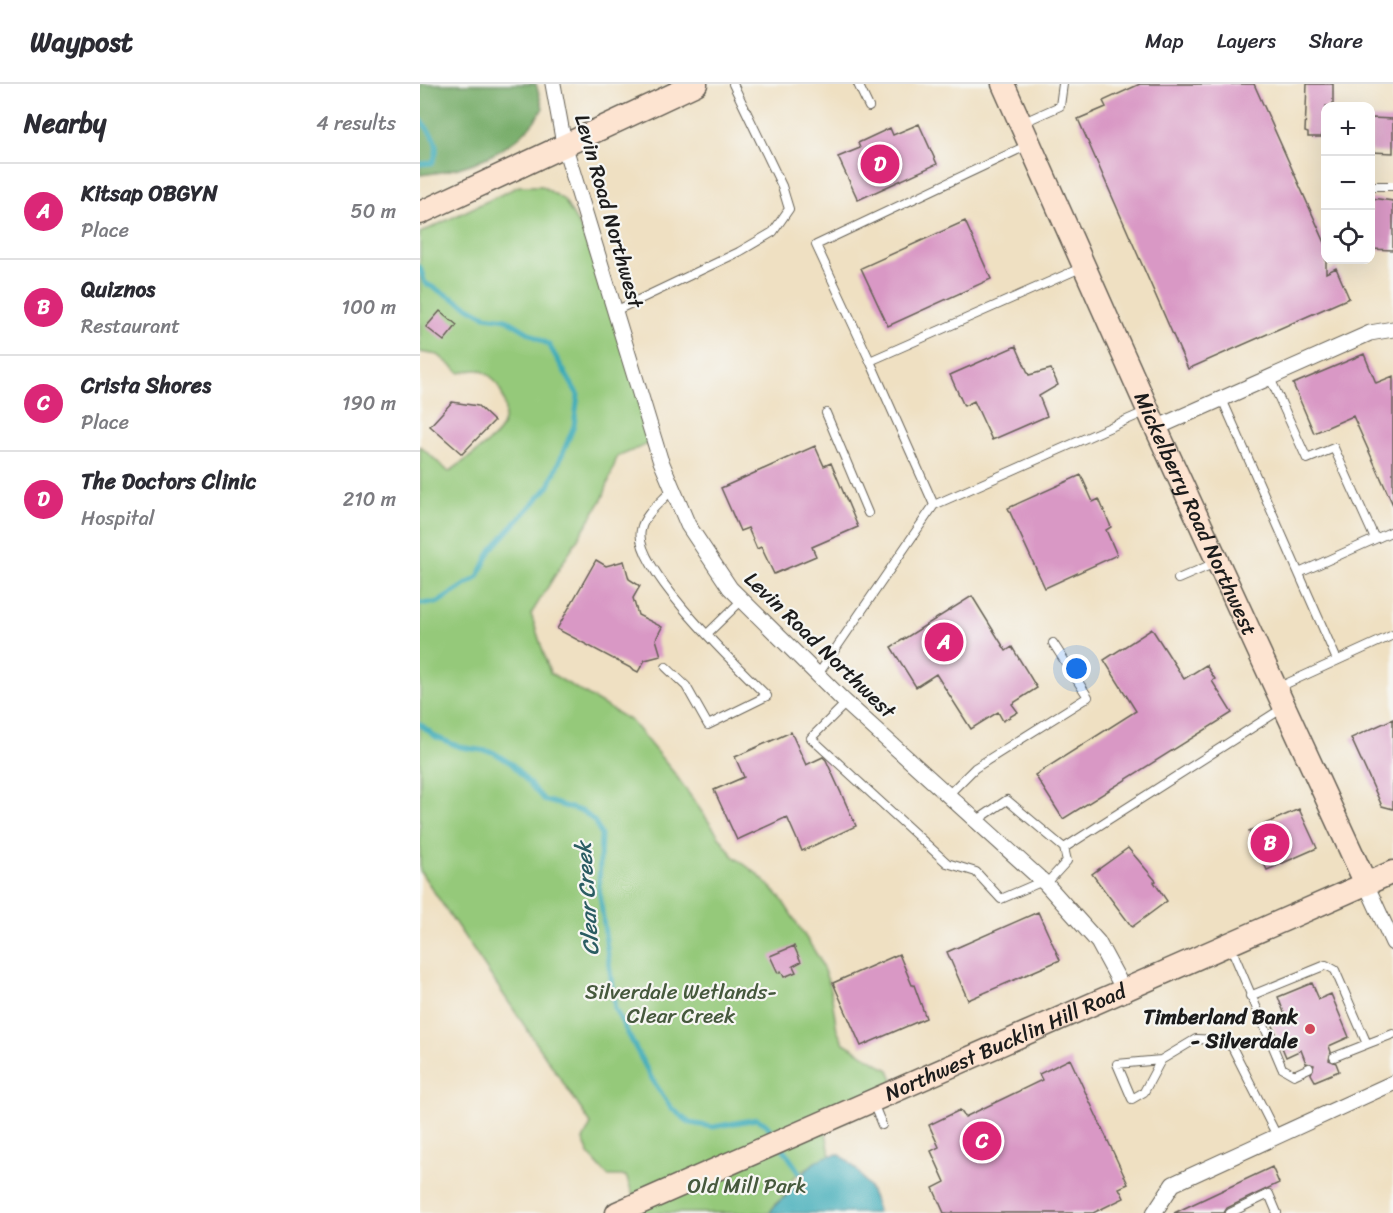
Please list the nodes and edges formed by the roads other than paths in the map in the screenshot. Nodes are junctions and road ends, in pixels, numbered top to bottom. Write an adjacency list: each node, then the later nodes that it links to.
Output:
1 (554, 84): 9 (street, Levin Road Northwest)
2 (696, 84): 9 (main road)
3 (733, 84): 15 (lane)
4 (858, 84): 7 (lane)
5 (1003, 84): 8 (main road, Mickelberry Road Northwest)
6 (1063, 84): 8 (lane)
7 (869, 107)
8 (1020, 124): 10 (main road, Mickelberry Road Northwest)
9 (564, 144): 13 (main road); 15 (street, Levin Road Northwest)
10 (1030, 145): 14 (main road, Mickelberry Road Northwest); 17 (lane)
11 (1375, 186): 12 (lane)
12 (1393, 186)
13 (420, 213)
14 (1084, 267): 17 (lane); 21 (main road, Mickelberry Road Northwest)
15 (615, 310): 22 (street, Levin Road Northwest)
16 (1393, 329): 18 (street)
17 (870, 360): 23 (lane)
18 (1270, 378): 19 (street); 26 (lane)
19 (1222, 399): 21 (street); 28 (lane)
20 (826, 413): 24 (lane)
21 (1152, 419): 23 (lane); 27 (main road, Mickelberry Road Northwest)
22 (672, 490): 30 (street, Levin Road Northwest); 31 (lane)
23 (934, 505): 36 (lane)
24 (868, 513)
25 (1393, 531): 26 (lane)
26 (1375, 539): 28 (lane)
27 (1217, 561): 29 (lane); 37 (main road, Mickelberry Road Northwest)
28 (1299, 573): 34 (lane)
29 (1178, 579)
30 (741, 601): 31 (lane); 36 (street, Levin Road Northwest)
31 (707, 634): 35 (lane)
32 (1393, 636): 34 (lane)
33 (1053, 643): 39 (lane)
34 (1337, 660): 37 (lane)
35 (666, 667)
36 (817, 676): 38 (street, Levin Road Northwest)
37 (1280, 698): 41 (lane); 44 (main road, Mickelberry Road Northwest)
38 (846, 703): 39 (street, Levin Road Northwest); 43 (lane)
39 (948, 795): 40 (street, Levin Road Northwest)
40 (975, 820): 41 (lane); 43 (street, Levin Road Northwest)
41 (1064, 848): 43 (lane)
42 (1393, 872): 44 (main road, Northwest Bucklin Hill Road)
43 (1044, 883): 47 (street, Levin Road Northwest)
44 (1366, 884): 45 (street, Mickelberry Road Northwest); 46 (main road, Northwest Bucklin Hill Road)
45 (1393, 943)
46 (1229, 944): 47 (main road, Northwest Bucklin Hill Road); 48 (lane)
47 (1124, 990): 55 (main road, Northwest Bucklin Hill Road)
48 (1250, 996): 50 (lane); 53 (lane)
49 (1393, 1034): 50 (lane)
50 (1367, 1044): 51 (lane)
51 (1334, 1057)
52 (1161, 1059): 52 (lane); 57 (lane)
53 (1309, 1068)
54 (1393, 1083): 57 (street)
55 (873, 1102): 56 (lane); 58 (main road, Northwest Bucklin Hill Road)
56 (882, 1125)
57 (1277, 1136): 59 (street)
58 (627, 1209)
59 (1154, 1213)
60 (1230, 1213): 61 (lane)
61 (1277, 1213)

